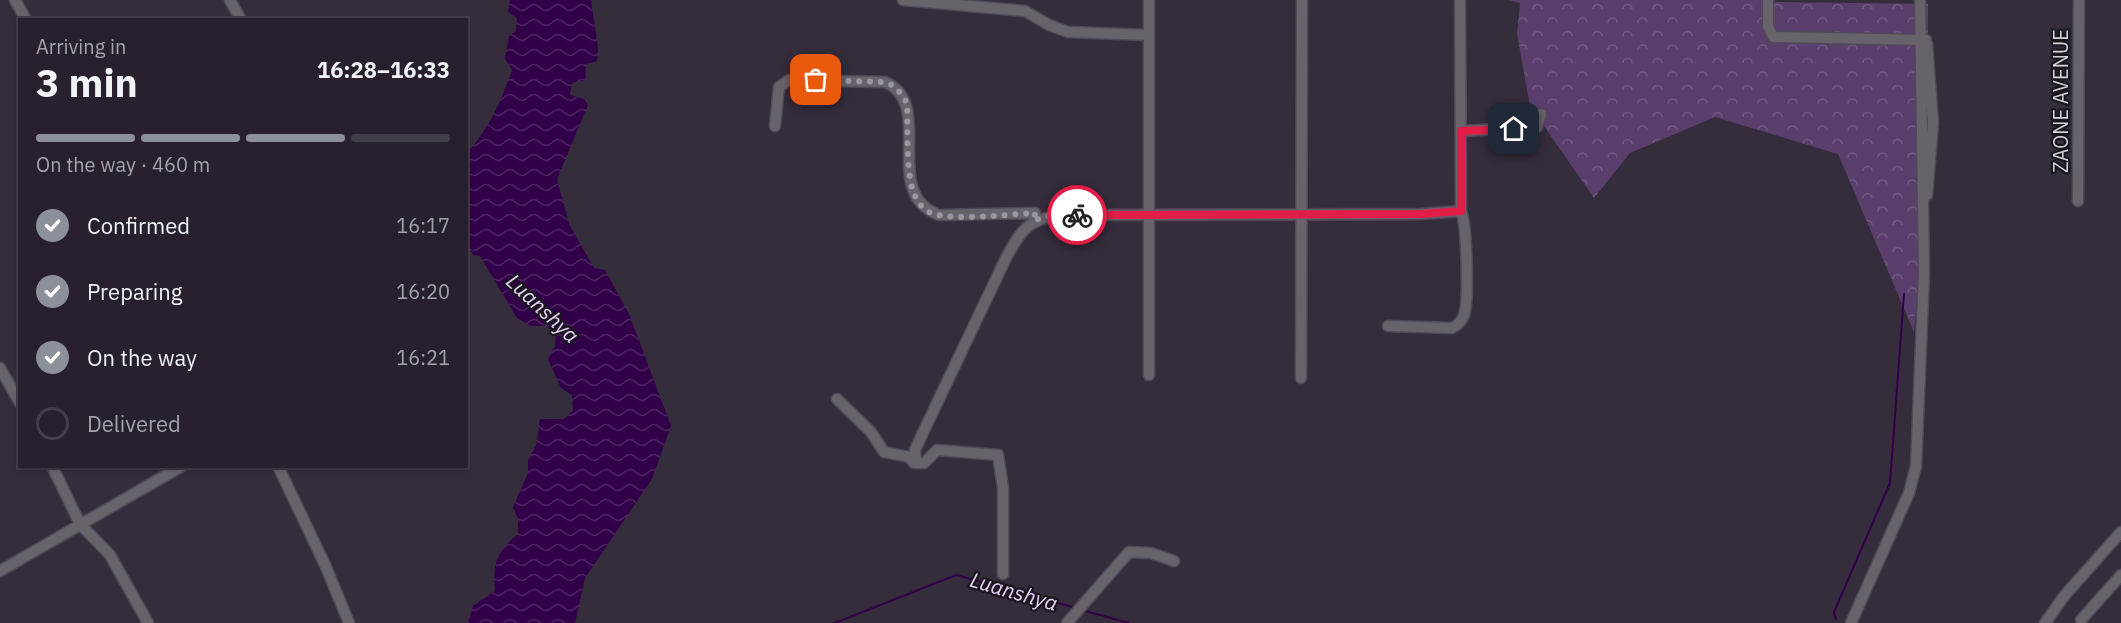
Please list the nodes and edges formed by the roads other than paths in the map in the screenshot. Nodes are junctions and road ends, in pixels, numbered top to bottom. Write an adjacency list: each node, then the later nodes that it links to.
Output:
1 (15, 0): 10 (street)
2 (230, 0): 11 (street)
3 (903, 0): 12 (street)
4 (1149, 0): 12 (street)
5 (1302, 0): 19 (street)
6 (1460, 0): 16 (street)
7 (1768, 0): 13 (street)
8 (1920, 0): 13 (street)
9 (2079, 0): 17 (street, ZAONE AVENUE)
10 (25, 18)
11 (240, 18)
12 (1149, 35): 20 (street)
13 (1923, 40): 42 (street)
14 (1541, 114): 16 (street)
15 (775, 126): 21 (street)
16 (1461, 131): 18 (street)
17 (2078, 201)
18 (1461, 211): 19 (street); 22 (street)
19 (1302, 213): 20 (street); 25 (street)
20 (1147, 215): 21 (street); 24 (street)
21 (1034, 221): 28 (street)
22 (1388, 326)
23 (0, 368): 27 (street)
24 (1149, 375)
25 (1301, 378)
26 (837, 399): 28 (street)
27 (18, 400)
28 (916, 462): 36 (street)
29 (53, 468): 32 (street)
30 (178, 468): 32 (street)
31 (279, 468): 40 (street)
32 (80, 524): 35 (street); 39 (street)
33 (2121, 532): 43 (street)
34 (1173, 561): 41 (street)
35 (0, 571)
36 (1003, 574)
37 (2121, 575): 38 (street)
38 (2081, 620)
39 (148, 623)
40 (349, 623)
41 (1066, 623)
42 (1851, 623)
43 (2045, 623)

